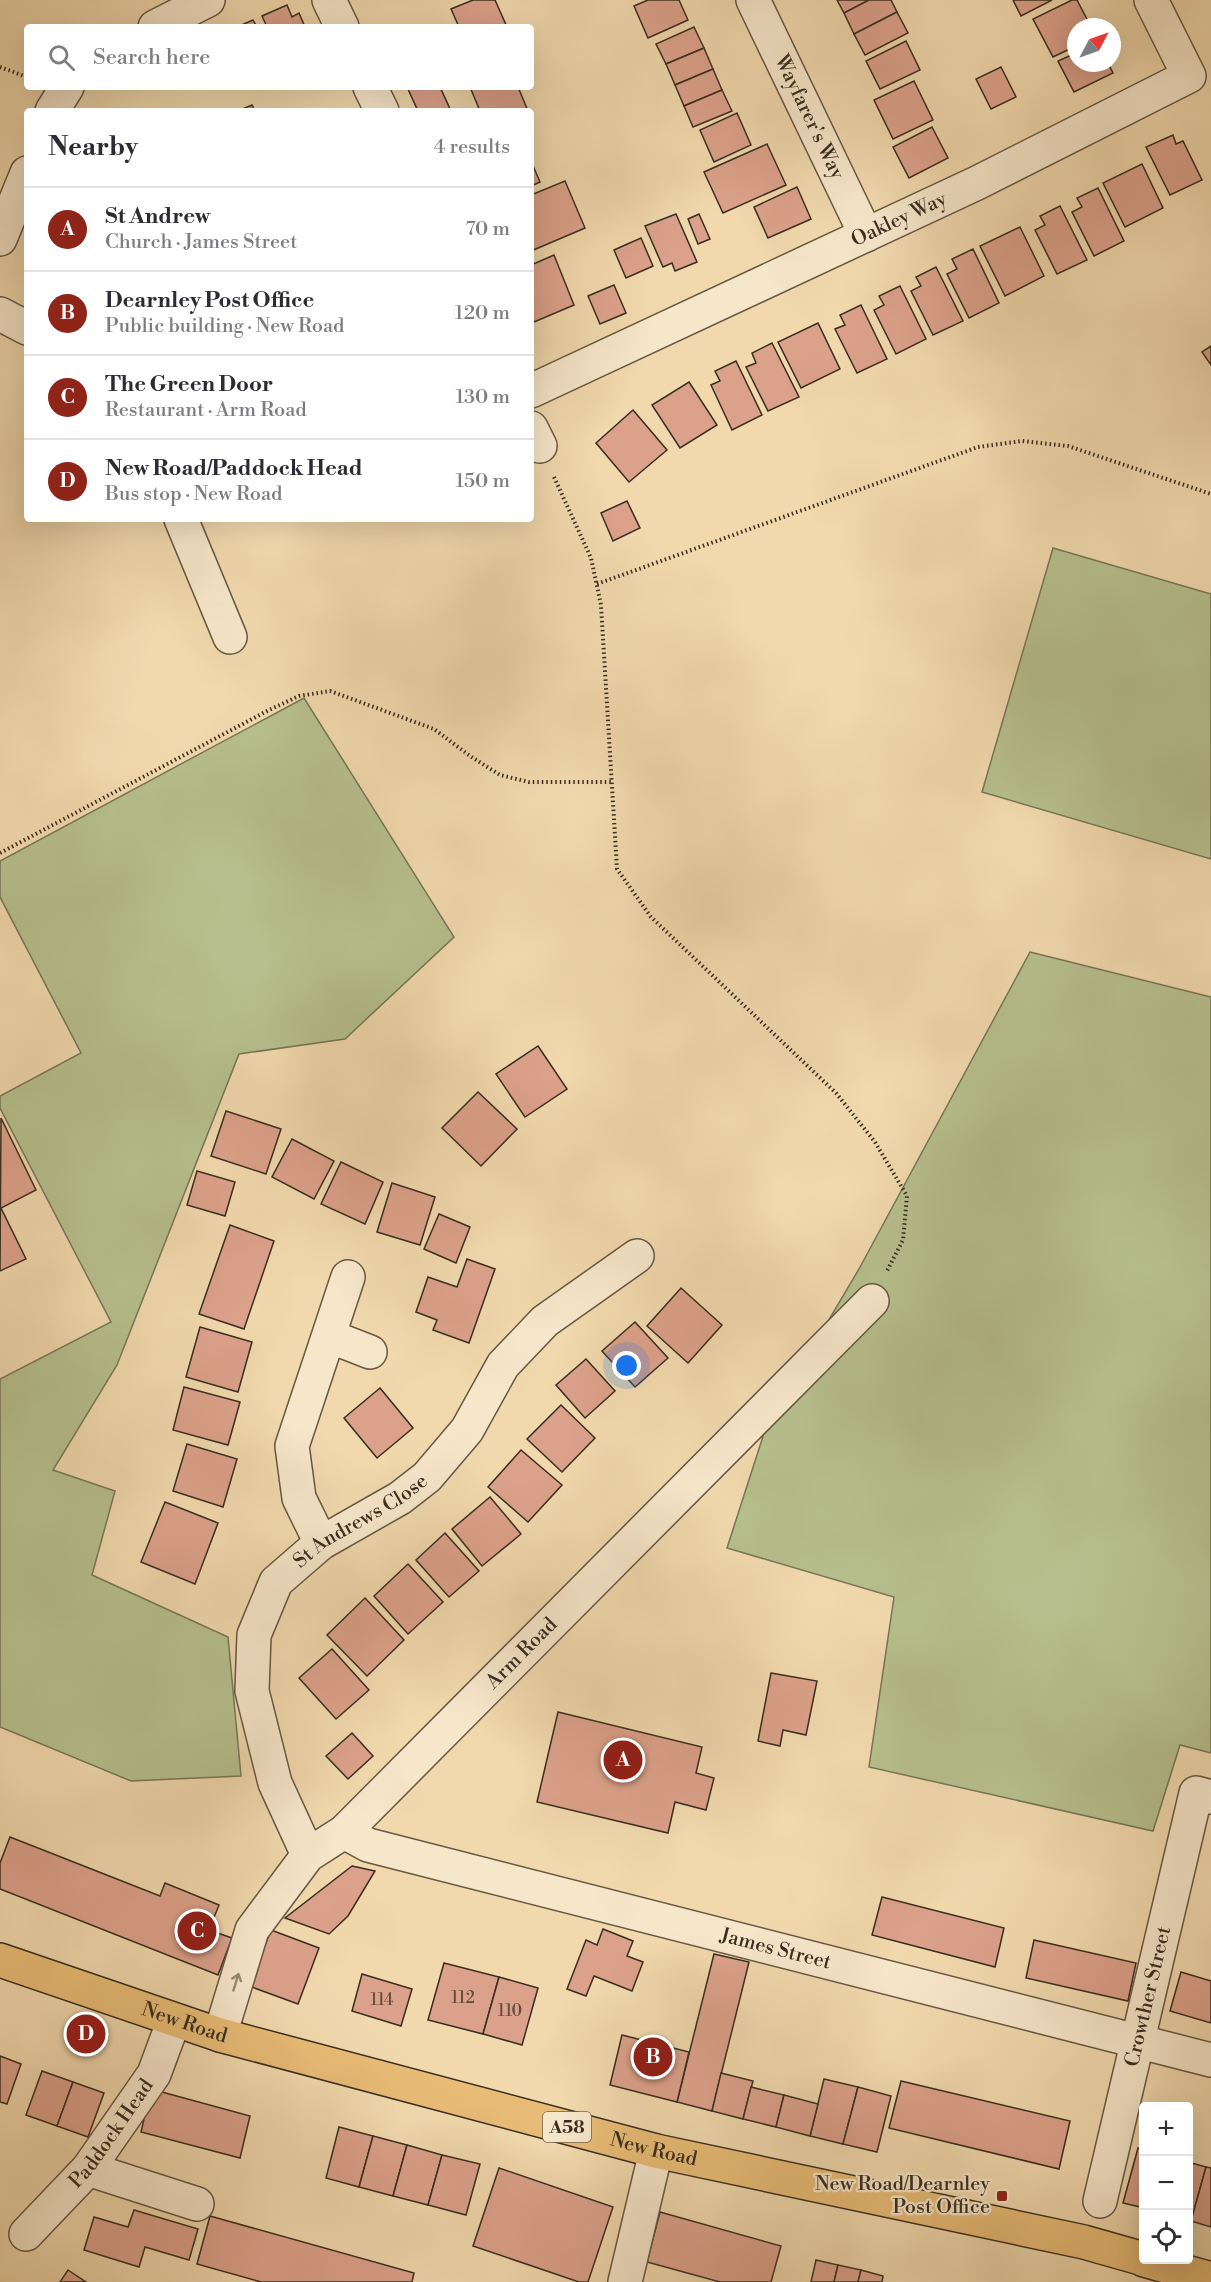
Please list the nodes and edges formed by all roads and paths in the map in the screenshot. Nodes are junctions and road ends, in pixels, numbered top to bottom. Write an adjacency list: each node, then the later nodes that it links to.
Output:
1 (208, 0): 5 (street)
2 (329, 0): 6 (street)
3 (753, 0): 14 (street, Wayfarer's Way)
4 (1151, 0): 14 (street, Oakley Way)
5 (161, 24)
6 (341, 24)
7 (0, 67): 8 (path)
8 (24, 77)
9 (65, 90): 11 (street)
10 (372, 90): 12 (street)
11 (54, 108)
12 (380, 108)
13 (24, 180): 15 (street)
14 (866, 235): 18 (street, Oakley Way)
15 (0, 239)
16 (0, 314): 17 (street)
17 (24, 326)
18 (534, 390)
19 (535, 437): 22 (path)
20 (1211, 494): 22 (path)
21 (182, 522): 23 (street)
22 (597, 584): 24 (path)
23 (231, 638)
24 (612, 782): 25 (path); 28 (path)
25 (0, 854)
26 (637, 1256): 31 (street, St Andrews Close)
27 (348, 1277): 29 (street)
28 (872, 1301): 33 (street, Arm Road)
29 (329, 1336): 30 (street); 31 (street)
30 (370, 1352)
31 (321, 1543): 34 (street, St Andrews Close)
32 (1204, 1795): 38 (street, Crowther Street)
33 (344, 1832): 34 (street, Arm Road); 38 (street, James Street)
34 (308, 1855): 37 (street, Arm Road, one-way to 34)
35 (0, 1960): 36 (highway, New Road / A58)
36 (174, 2020): 37 (highway, New Road / A58); 41 (street, Paddock Head)
37 (220, 2035): 40 (highway, New Road / A58)
38 (1138, 2042): 39 (street, James Street); 42 (street, Crowther Street)
39 (1211, 2060)
40 (656, 2151): 45 (highway, New Road / A58); 48 (street)
41 (88, 2169): 43 (street); 44 (street, Paddock Head)
42 (1100, 2201)
43 (197, 2204)
44 (26, 2234)
45 (1139, 2258)
46 (1161, 2264): 47 (highway, New Road / A58)
47 (1211, 2279)
48 (625, 2282)

